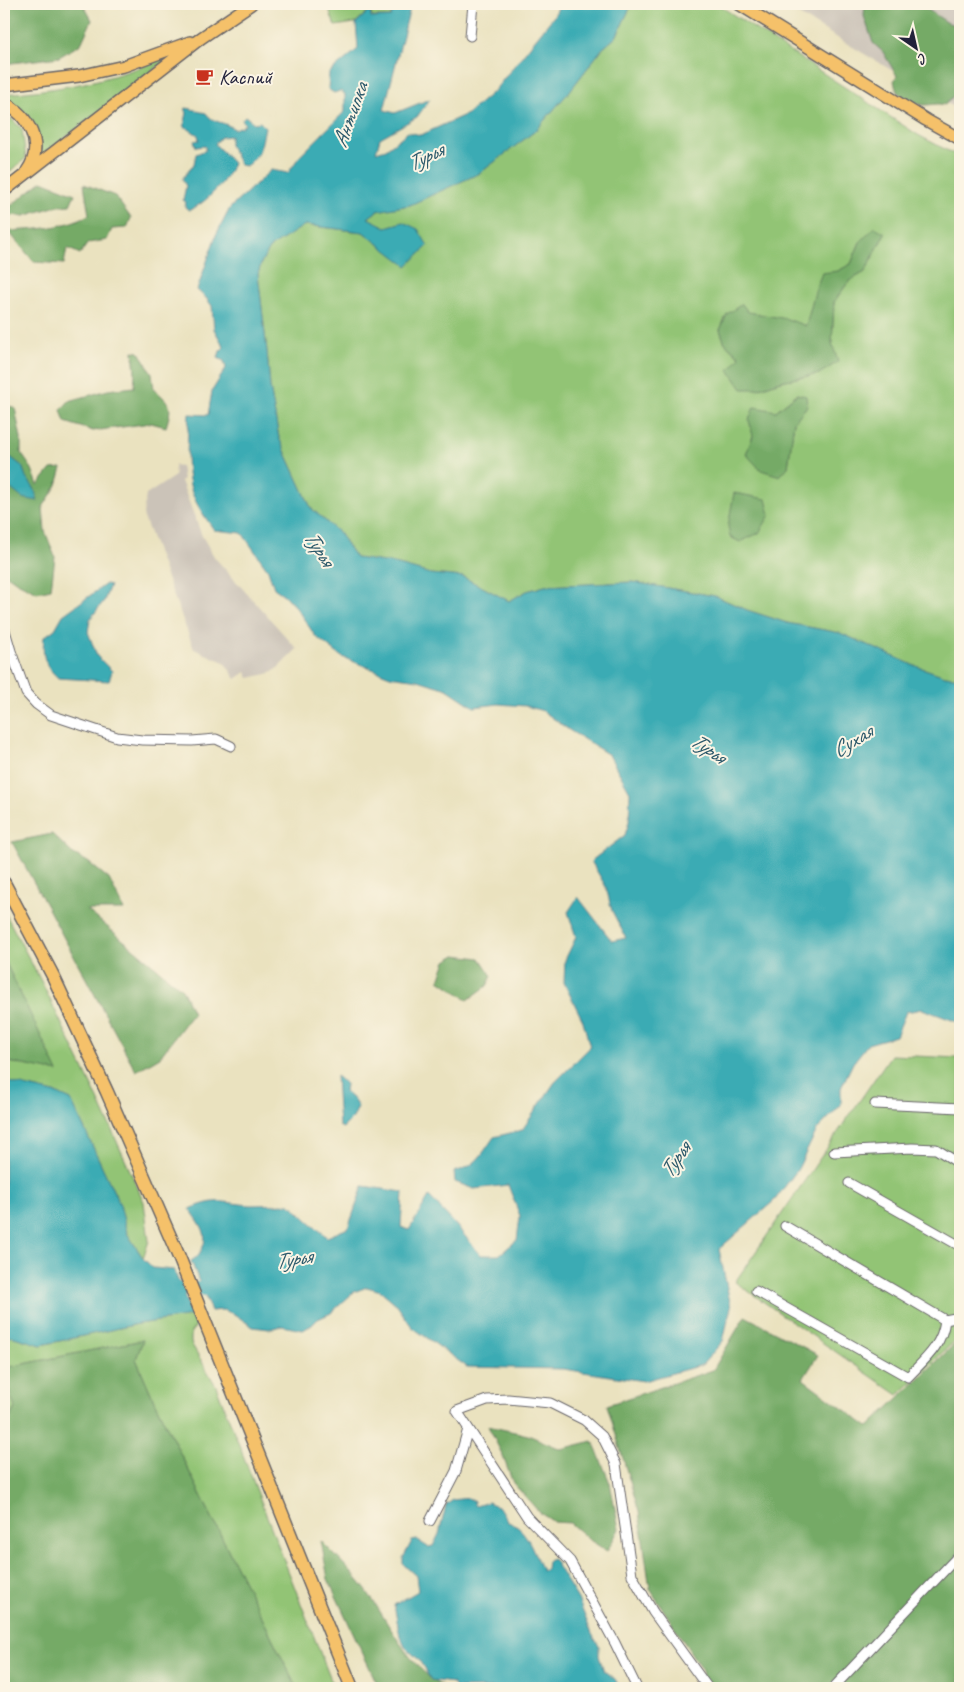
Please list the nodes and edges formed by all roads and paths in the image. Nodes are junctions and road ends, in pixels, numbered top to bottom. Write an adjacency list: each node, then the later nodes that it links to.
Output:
1 (251, 4): 5 (main road)
2 (473, 4): 4 (street)
3 (739, 4): 8 (main road)
4 (470, 36)
5 (201, 38): 6 (main road); 9 (main road)
6 (4, 85)
7 (4, 103): 9 (main road)
8 (960, 139)
9 (24, 176): 10 (main road)
10 (4, 191)
11 (4, 627): 12 (street)
12 (231, 746)
13 (4, 883): 27 (highway)
14 (875, 1104): 15 (street)
15 (960, 1108)
16 (834, 1152): 17 (street)
17 (960, 1164)
18 (850, 1183): 20 (street)
19 (785, 1226): 23 (street)
20 (960, 1246)
21 (756, 1291): 23 (street)
22 (960, 1316): 23 (street)
23 (945, 1320)
24 (468, 1429): 25 (street); 28 (street); 29 (street)
25 (430, 1521)
26 (960, 1554): 30 (street)
27 (352, 1688)
28 (637, 1688)
29 (708, 1688)
30 (833, 1688)

